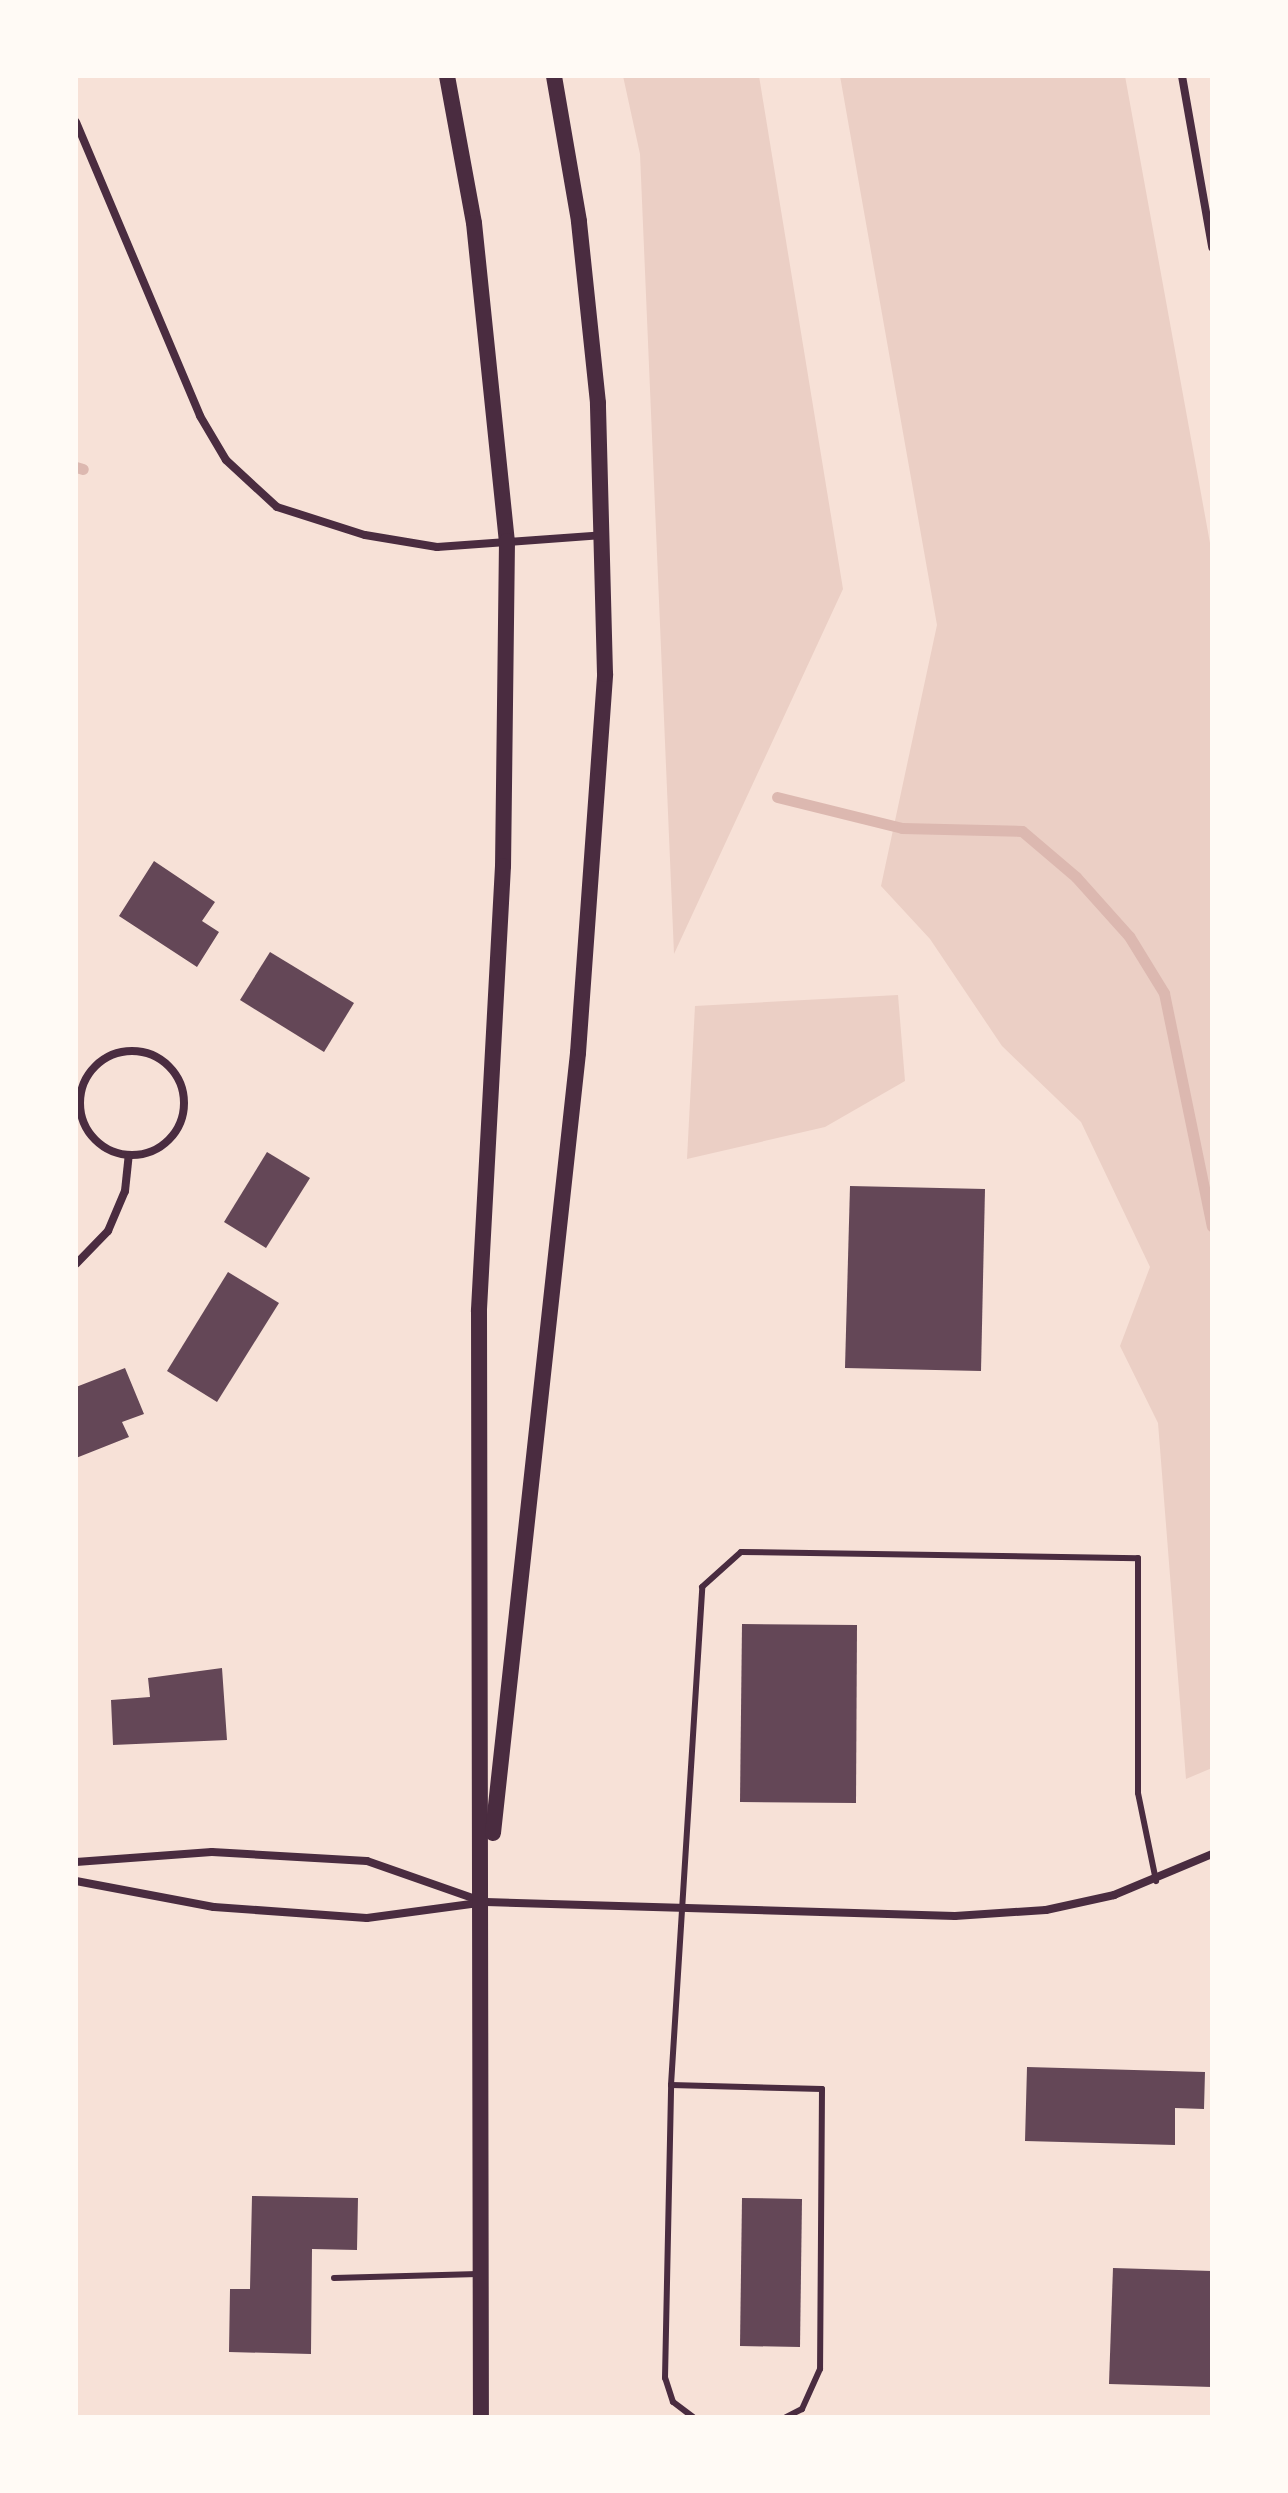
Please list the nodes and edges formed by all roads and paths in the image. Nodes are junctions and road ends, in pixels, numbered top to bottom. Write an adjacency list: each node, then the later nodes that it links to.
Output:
1 (447, 76): 7 (main road)
2 (554, 76): 6 (main road)
3 (1182, 76): 5 (street)
4 (76, 122): 7 (street)
5 (1212, 247)
6 (603, 534): 7 (street); 14 (main road)
7 (507, 541): 14 (main road)
8 (129, 1155): 8 (street); 9 (street)
9 (76, 1264)
10 (1212, 1854): 13 (street)
11 (76, 1862): 14 (street)
12 (76, 1881): 14 (street)
13 (1156, 1881): 15 (street); 15 (lane)
14 (486, 1902): 15 (street); 17 (main road)
15 (685, 1909): 16 (lane)
16 (671, 2085): 20 (lane); 21 (lane)
17 (482, 2274): 18 (lane); 19 (main road)
18 (334, 2278)
19 (481, 2417)
20 (693, 2417)
21 (786, 2417)

